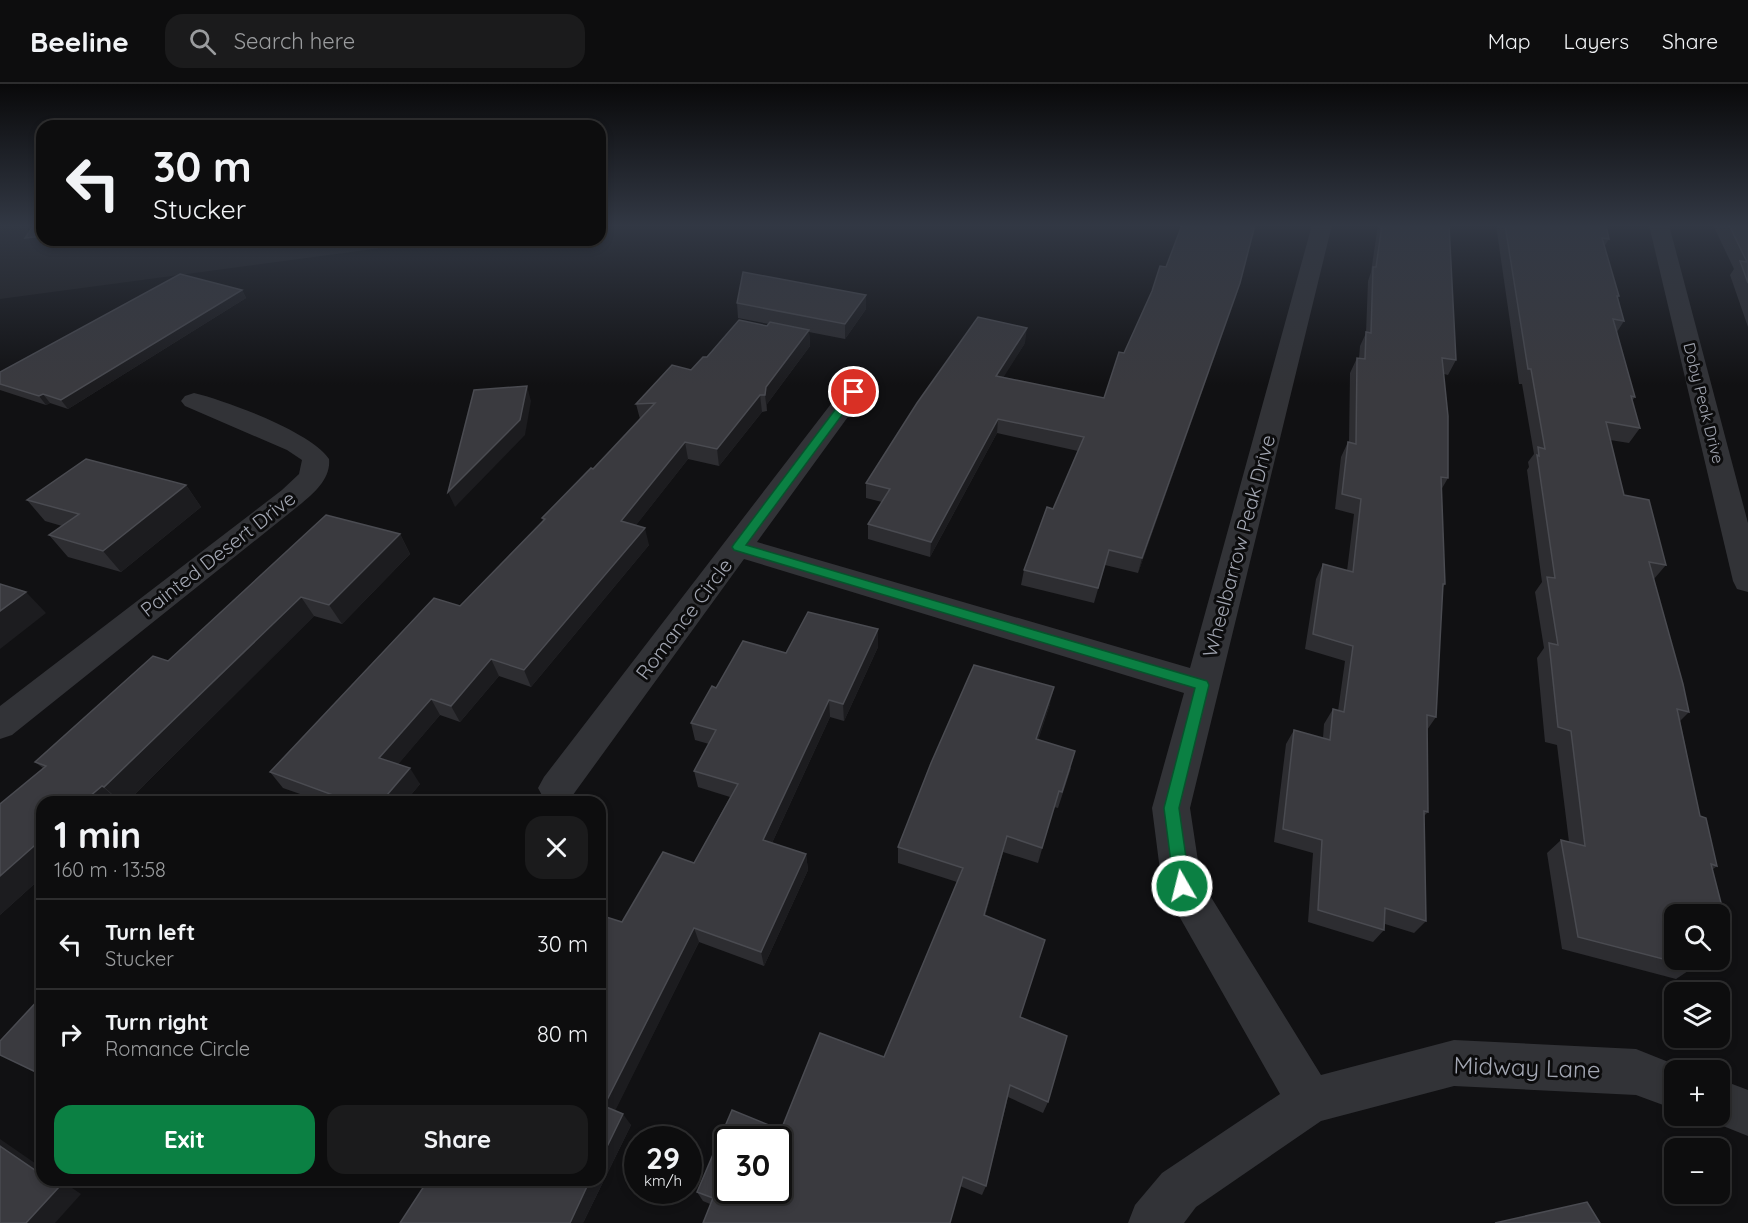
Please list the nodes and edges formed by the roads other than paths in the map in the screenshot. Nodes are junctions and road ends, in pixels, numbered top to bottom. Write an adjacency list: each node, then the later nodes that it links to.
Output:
1 (1308, 278): 7 (street, Wheelbarrow Peak Drive)
2 (1672, 278): 6 (street, Doby Peak Drive)
3 (854, 392): 5 (street, Romance Circle)
4 (194, 401): 8 (street, Painted Desert Drive)
5 (738, 547): 7 (street); 9 (street, Romance Circle)
6 (1748, 582)
7 (1202, 685): 11 (street, Wheelbarrow Peak Drive)
8 (0, 725)
9 (557, 789)
10 (1664, 1082): 11 (street, Midway Lane)
11 (1310, 1101): 14 (street)
12 (1730, 1106): 13 (street)
13 (1748, 1113)
14 (1153, 1223)

